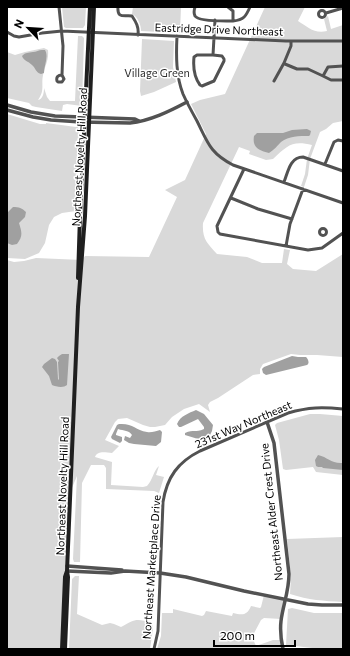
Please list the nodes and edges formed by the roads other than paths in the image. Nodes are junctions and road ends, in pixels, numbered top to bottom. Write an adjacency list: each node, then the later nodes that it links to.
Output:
1 (59, 7): 12 (street)
2 (90, 7): 14 (main road, Northeast Novelty Hill Road)
3 (94, 7): 15 (main road, Northeast Novelty Hill Road)
4 (118, 7): 16 (street)
5 (195, 7): 10 (street)
6 (228, 7): 11 (street)
7 (250, 7): 11 (street)
8 (343, 8): 9 (street)
9 (326, 13)
10 (214, 20): 11 (street); 18 (street)
11 (233, 21)
12 (62, 31): 13 (street, Eastridge Drive Northeast); 14 (street, Eastridge Drive Northeast); 24 (street)
13 (7, 32)
14 (88, 32): 15 (street, Eastridge Drive Northeast); 31 (main road, Northeast Novelty Hill Road)
15 (94, 32): 16 (street, Eastridge Drive Northeast); 31 (main road, Northeast Novelty Hill Road)
16 (138, 35): 17 (street, Eastridge Drive Northeast)
17 (178, 36): 18 (street, Eastridge Drive Northeast); 28 (street)
18 (214, 38): 19 (street, Eastridge Drive Northeast); 21 (street)
19 (291, 41): 20 (street, Eastridge Drive Northeast); 22 (street)
20 (343, 41)
21 (213, 55): 21 (street)
22 (284, 63): 25 (street); 27 (street)
23 (343, 66): 25 (street)
24 (62, 75)
25 (322, 76): 26 (street)
26 (343, 80)
27 (274, 81)
28 (187, 102): 31 (street); 34 (street)
29 (7, 105): 31 (street)
30 (7, 110): 31 (street)
31 (87, 120): 48 (main road, Northeast Novelty Hill Road)
32 (343, 141): 33 (street)
33 (325, 164): 35 (street); 36 (street)
34 (244, 169): 36 (street); 38 (street)
35 (343, 171)
36 (284, 182): 37 (street)
37 (302, 189): 39 (street); 40 (street)
38 (231, 198): 40 (street); 44 (street)
39 (342, 203)
40 (292, 218): 44 (street)
41 (343, 234): 43 (street)
42 (325, 235): 43 (street)
43 (330, 243): 44 (street)
44 (286, 246)
45 (343, 408): 46 (street, 231st Way Northeast)
46 (267, 422): 47 (street, 231st Way Northeast); 50 (street, Northeast Alder Crest Drive)
47 (178, 466): 49 (street, Northeast Marketplace Drive)
48 (67, 569): 49 (street); 52 (main road, Northeast Novelty Hill Road); 53 (main road, Northeast Novelty Hill Road)
49 (160, 573): 50 (street); 54 (street, Northeast Marketplace Drive)
50 (286, 599): 51 (street); 55 (street, Northeast Alder Crest Drive)
51 (343, 605)
52 (62, 649)
53 (65, 649)
54 (154, 649)
55 (283, 649)

